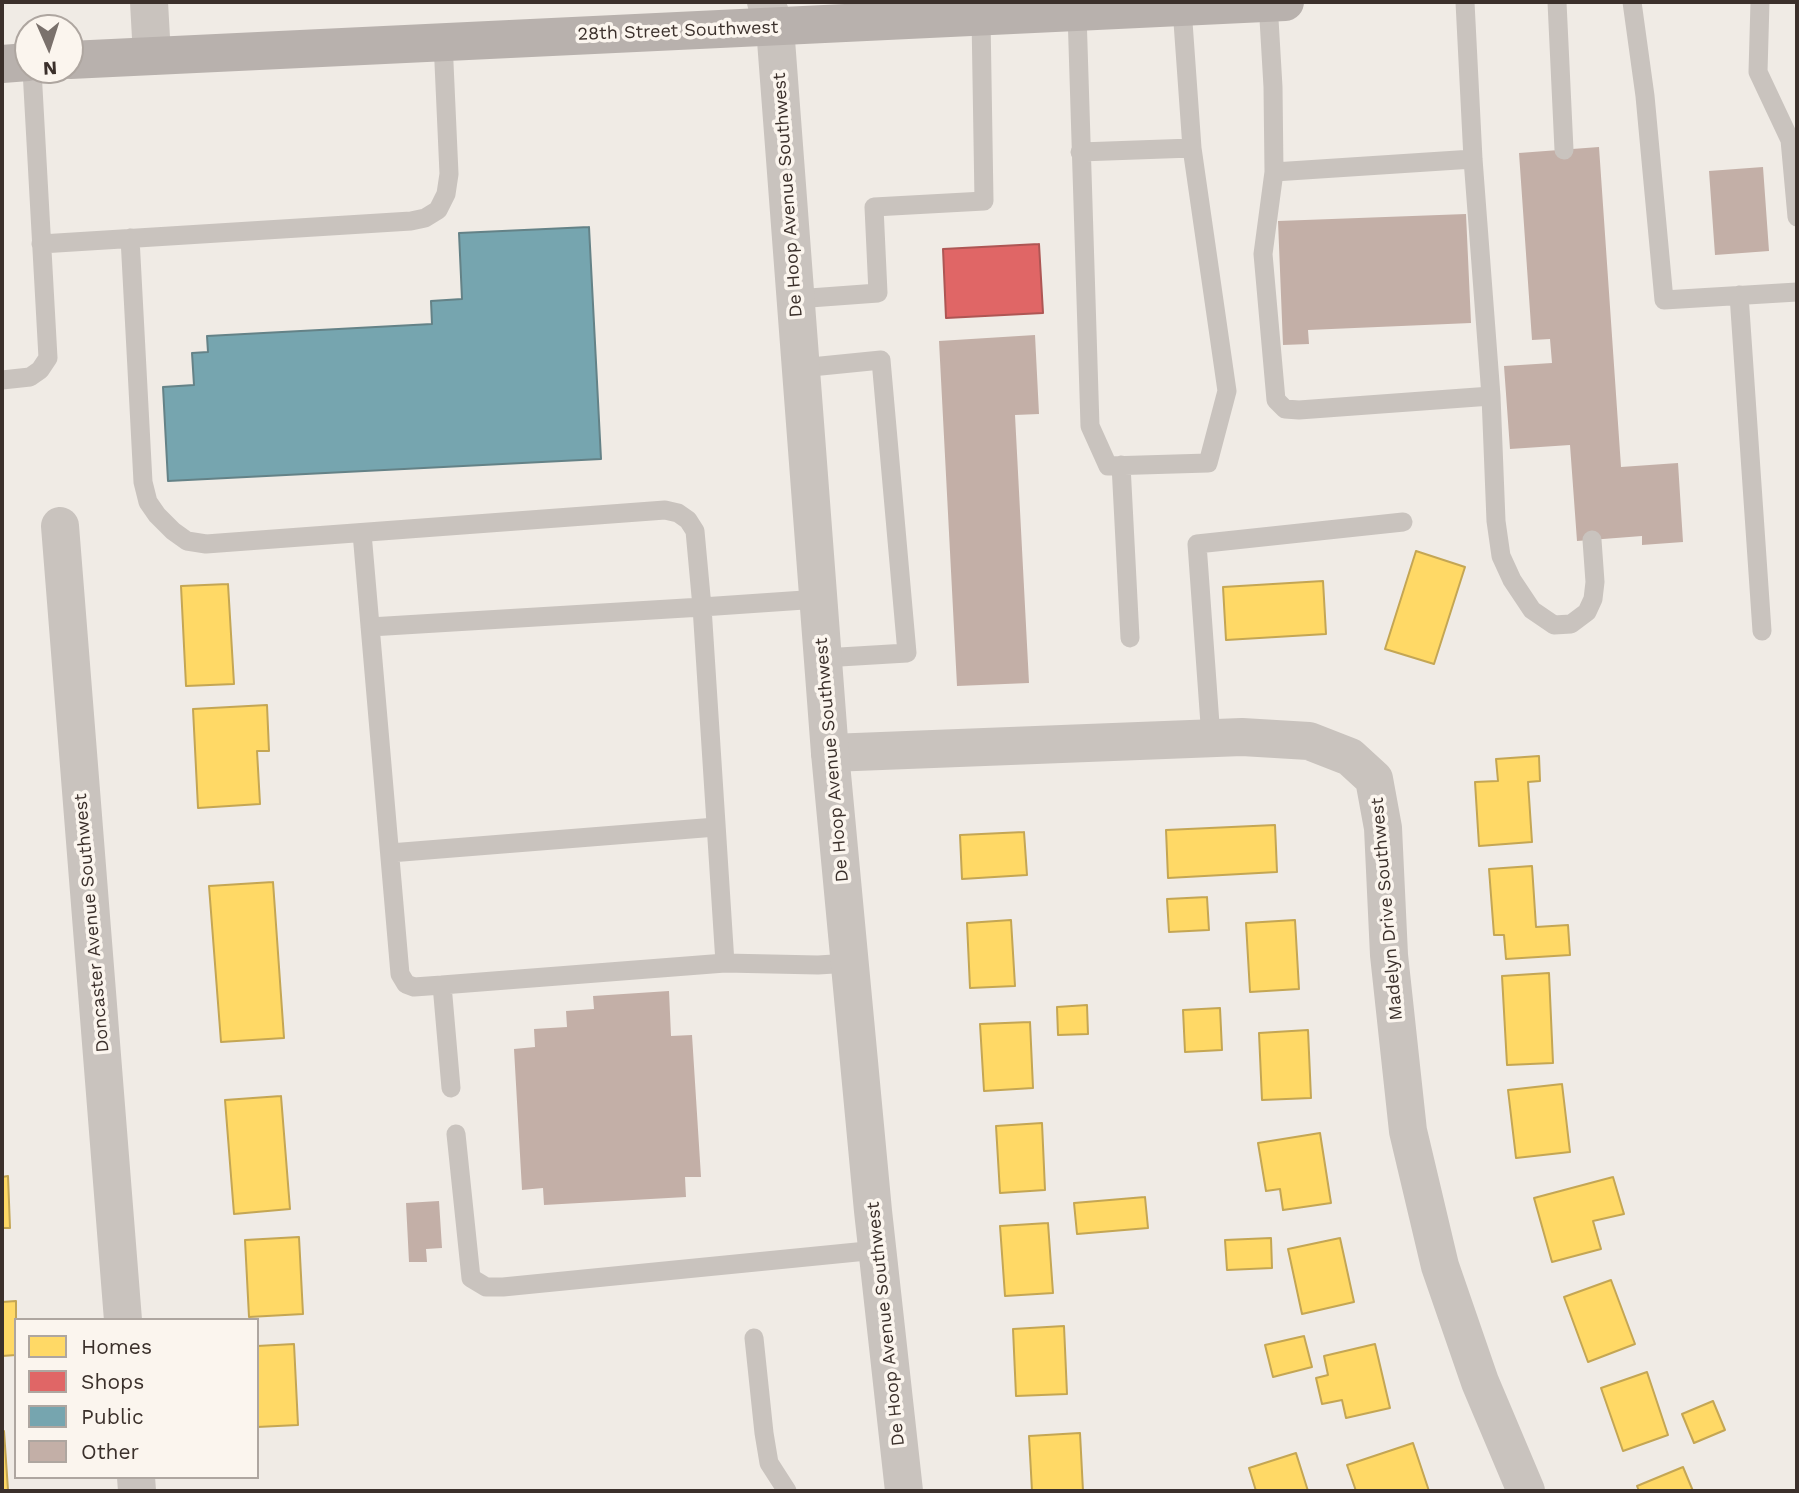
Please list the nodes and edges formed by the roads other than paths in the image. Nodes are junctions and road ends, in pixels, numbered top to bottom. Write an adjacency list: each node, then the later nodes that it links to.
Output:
1 (149, 2): 13 (street)
2 (1268, 2): 3 (main road, 28th Street Southwest); 8 (main road, 28th Street Southwest); 20 (lane)
3 (1285, 2)
4 (1465, 2): 19 (lane)
5 (1557, 2): 17 (lane)
6 (1632, 2): 25 (lane)
7 (1760, 2): 21 (lane)
8 (1182, 8): 10 (main road, 28th Street Southwest); 16 (lane)
9 (774, 10): 11 (main road, 28th Street Southwest); 12 (main road, 28th Street Southwest); 26 (street, De Hoop Avenue Southwest)
10 (1077, 13): 11 (main road, 28th Street Southwest); 18 (lane)
11 (981, 18): 26 (lane)
12 (443, 41): 13 (main road, 28th Street Southwest); 22 (lane)
13 (152, 56): 14 (main road, 28th Street Southwest)
14 (84, 59)
15 (33, 84): 23 (lane)
16 (1192, 148): 18 (lane); 30 (lane)
17 (1564, 150)
18 (1080, 152): 30 (lane)
19 (1473, 159): 20 (lane); 29 (lane)
20 (1274, 172): 29 (lane)
21 (1797, 218)
22 (130, 238): 23 (lane); 33 (lane)
23 (41, 243): 28 (lane)
24 (1797, 292): 25 (lane)
25 (1739, 295): 38 (lane)
26 (796, 299): 27 (street, De Hoop Avenue Southwest)
27 (801, 368): 35 (street, De Hoop Avenue Southwest); 40 (lane)
28 (2, 380)
29 (1491, 396): 34 (lane)
30 (1121, 466): 39 (lane)
31 (1403, 522): 41 (lane)
32 (60, 526): 51 (street, Doncaster Avenue Southwest)
33 (362, 533): 36 (lane); 37 (lane)
34 (1592, 540)
35 (819, 599): 36 (lane); 40 (street, De Hoop Avenue Southwest)
36 (702, 607): 37 (lane); 43 (lane)
37 (370, 627): 44 (lane)
38 (1762, 631)
39 (1130, 638)
40 (823, 658): 42 (street, De Hoop Avenue Southwest)
41 (1211, 738): 42 (street, Madelyn Drive Southwest); 55 (street, Madelyn Drive Southwest)
42 (831, 754): 45 (street, De Hoop Avenue Southwest)
43 (716, 827): 44 (lane); 46 (lane)
44 (390, 853): 47 (lane)
45 (850, 963): 46 (lane); 50 (street, De Hoop Avenue Southwest)
46 (725, 964): 47 (lane)
47 (442, 985): 48 (lane)
48 (451, 1088)
49 (456, 1134): 50 (lane)
50 (877, 1250): 54 (street, De Hoop Avenue Southwest)
51 (123, 1318)
52 (754, 1338): 53 (lane)
53 (787, 1491)
54 (904, 1491)
55 (1526, 1491)

